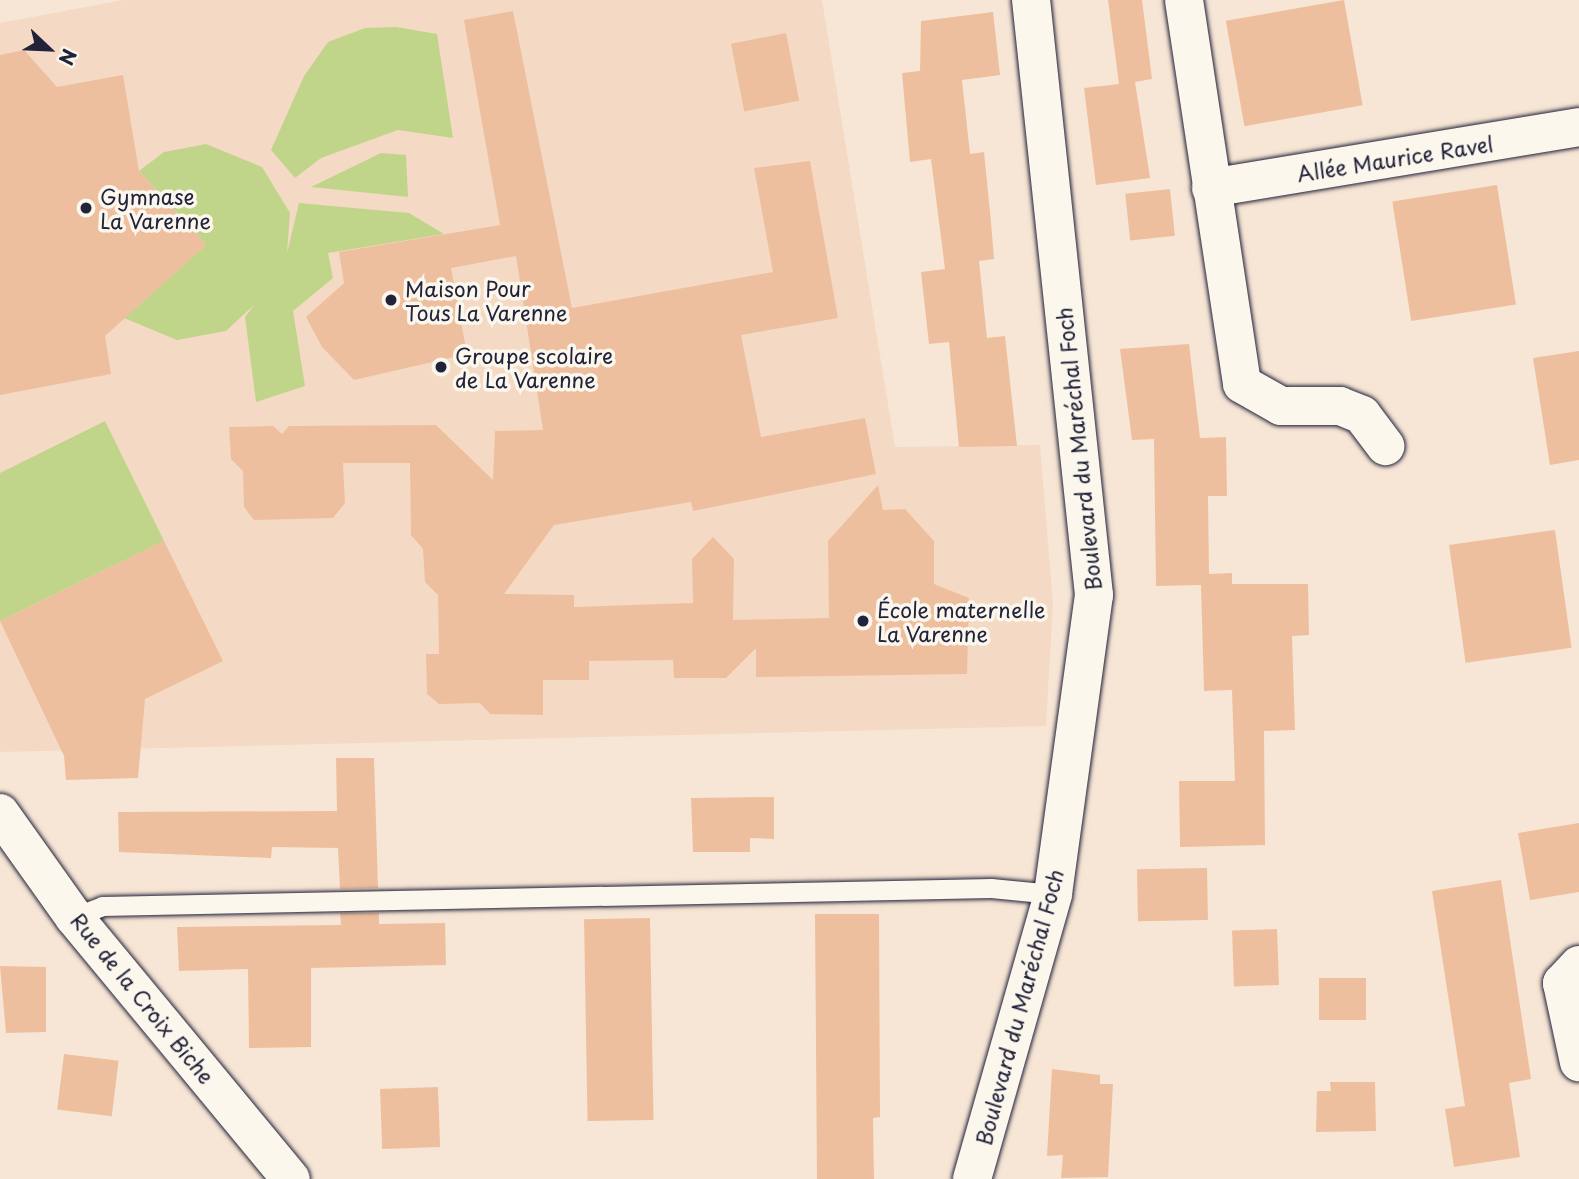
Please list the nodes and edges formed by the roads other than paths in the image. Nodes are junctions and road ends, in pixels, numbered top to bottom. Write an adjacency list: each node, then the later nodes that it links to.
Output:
1 (1031, 0): 7 (street, Boulevard du Maréchal Foch)
2 (1184, 0): 4 (street)
3 (1579, 127): 4 (street, Allée Maurice Ravel)
4 (1211, 188): 5 (street)
5 (1385, 446)
6 (0, 813): 8 (street, Rue de la Croix Biche)
7 (1053, 894): 8 (lane); 12 (street, Boulevard du Maréchal Foch)
8 (74, 917): 11 (street, Rue de la Croix Biche)
9 (1579, 965): 10 (street)
10 (1579, 1062)
11 (292, 1179)
12 (972, 1179)

